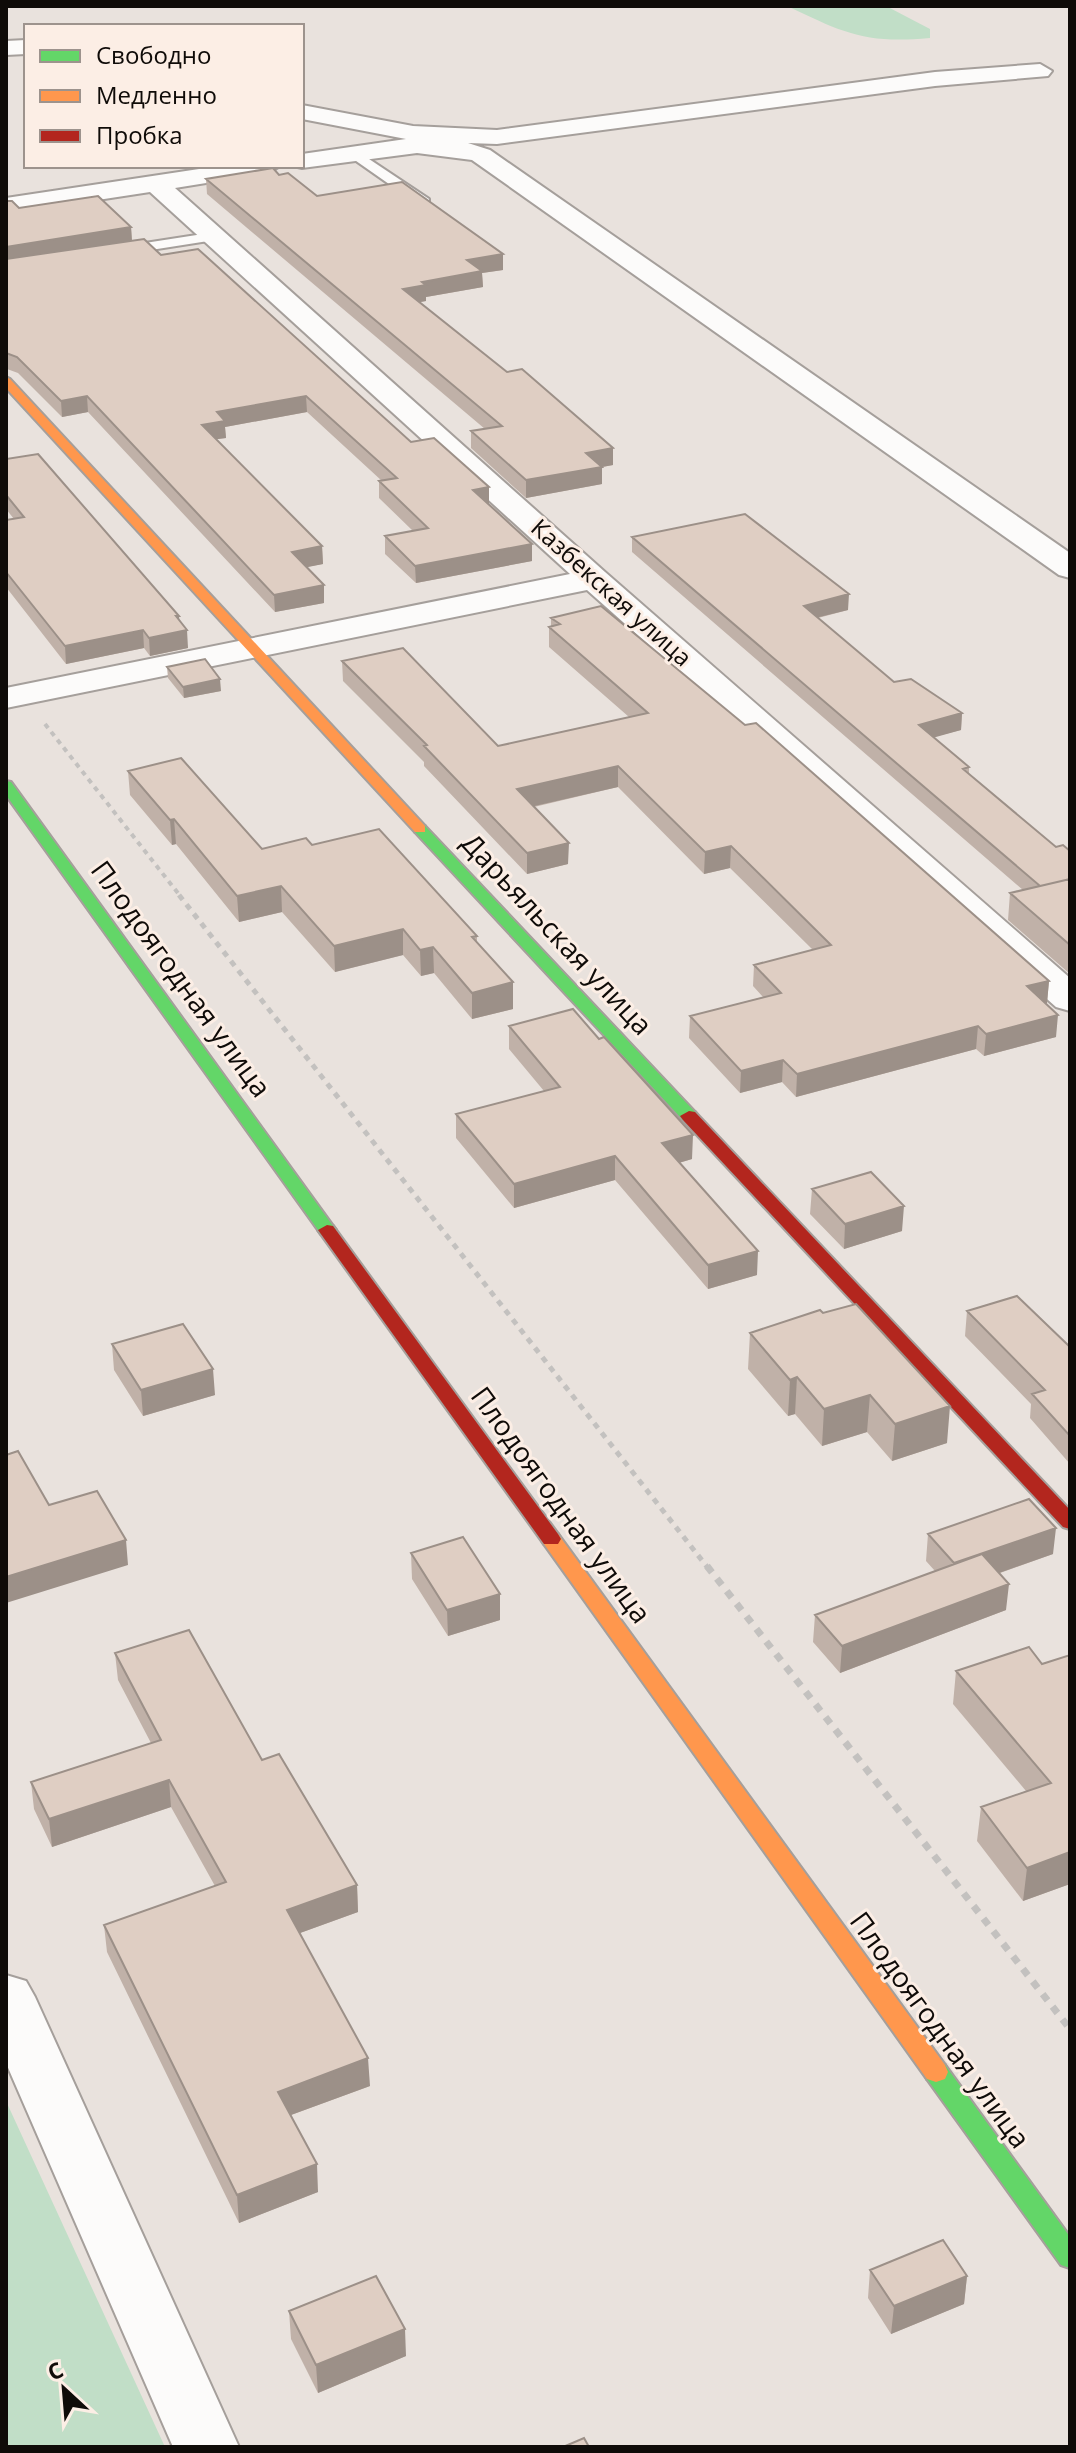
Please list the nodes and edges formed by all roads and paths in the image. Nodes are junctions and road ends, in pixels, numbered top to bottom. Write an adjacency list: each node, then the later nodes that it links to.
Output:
1 (1040, 71): 2 (street)
2 (304, 112)
3 (354, 153): 4 (street); 8 (lane); 12 (street)
4 (304, 161)
5 (255, 168): 6 (street)
6 (155, 183): 7 (street); 9 (street, Казбекская улица)
7 (6, 206)
8 (431, 207)
9 (216, 236): 10 (lane); 13 (street, Казбекская улица)
10 (96, 255)
11 (6, 381): 14 (street, Дарьяльская улица)
12 (1070, 568)
13 (594, 579): 14 (street); 17 (street, Казбекская улица)
14 (250, 648): 15 (street); 18 (street, Дарьяльская улица)
15 (14, 697): 20 (path)
16 (6, 785): 21 (street, Плодоягодная улица)
17 (1070, 999)
18 (1070, 1522)
19 (6, 1997): 22 (street)
20 (1070, 2029)
21 (1070, 2257)
22 (206, 2447)

